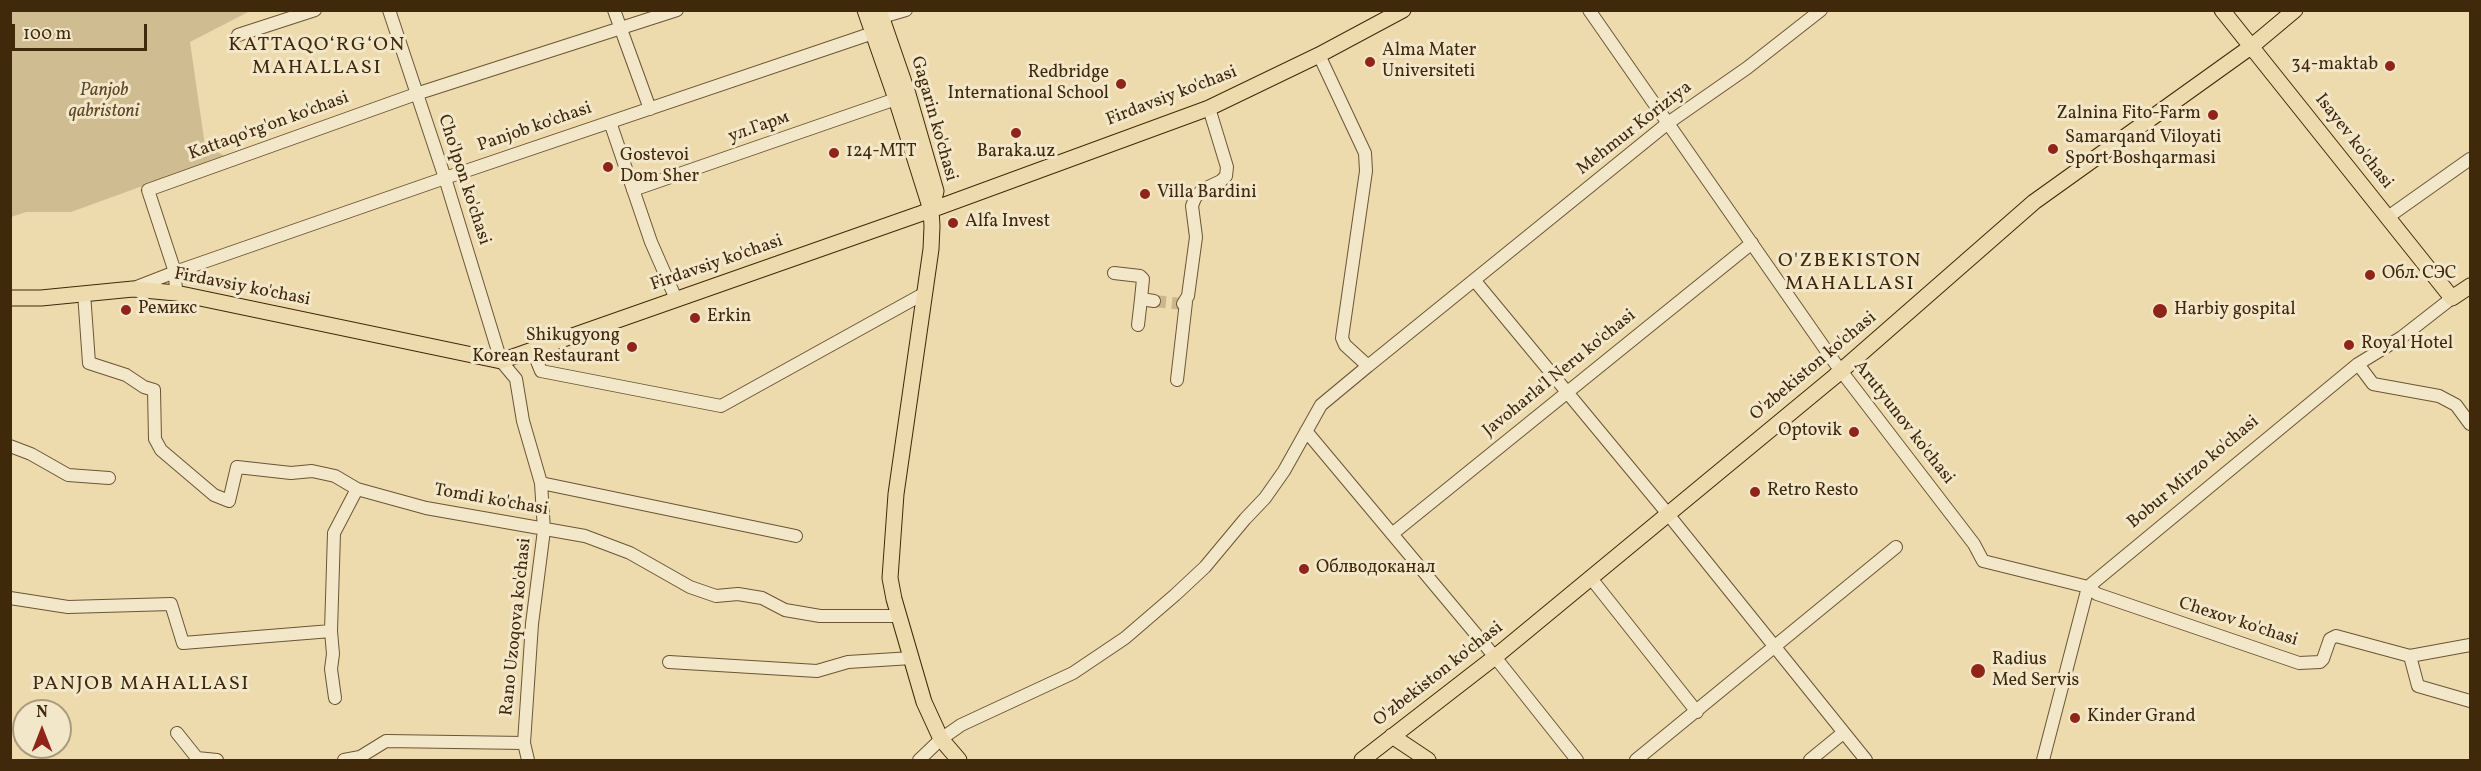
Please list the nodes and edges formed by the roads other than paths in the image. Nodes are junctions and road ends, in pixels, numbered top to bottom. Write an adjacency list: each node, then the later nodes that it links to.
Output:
1 (315, 10): 15 (street)
2 (389, 10): 18 (street, Cho'lpon ko'chasi)
3 (614, 10): 13 (street)
4 (677, 10): 13 (street, Kattaqo'rg'on ko'chasi)
5 (865, 10): 14 (main road, Gagarin ko'chasi)
6 (906, 10): 12 (street)
7 (1403, 10): 17 (main road, Firdavsiy ko'chasi)
8 (1589, 10): 23 (street, Arutyunov ko'chasi)
9 (1821, 10): 23 (street, Mehmur Koriziya)
10 (2222, 10): 16 (main road, Isayev ko'chasi)
11 (2295, 10): 16 (main road, O'zbekiston ko'chasi)
12 (881, 14): 27 (main road, Gagarin ko'chasi)
13 (621, 29): 18 (street, Kattaqo'rg'on ko'chasi); 21 (street)
14 (873, 33): 19 (main road, Gagarin ko'chasi); 21 (street, Panjob ko'chasi)
15 (238, 35)
16 (2252, 46): 28 (main road, Isayev ko'chasi); 46 (main road, O'zbekiston ko'chasi)
17 (1319, 55): 20 (main road, Firdavsiy ko'chasi); 45 (street)
18 (416, 94): 25 (street, Cho'lpon ko'chasi); 30 (street, Kattaqo'rg'on ko'chasi)
19 (896, 99): 26 (street, ул.Гарм); 27 (main road, Gagarin ko'chasi)
20 (1209, 108): 27 (main road, Firdavsiy ko'chasi); 47 (street)
21 (650, 109): 22 (street, Panjob ko'chasi)
22 (610, 122): 25 (street, Panjob ko'chasi); 26 (street)
23 (1668, 123): 29 (street, Arutyunov ko'chasi); 32 (street, Mehmur Koriziya)
24 (2470, 159): 28 (street)
25 (445, 178): 30 (street, Panjob ko'chasi); 43 (street, Cho'lpon ko'chasi)
26 (633, 190): 40 (street)
27 (931, 210): 37 (main road); 40 (main road, Firdavsiy ko'chasi)
28 (2388, 218): 39 (main road, Isayev ko'chasi)
29 (1752, 243): 46 (street, Arutyunov ko'chasi); 48 (street, Javoharla'l Neru ko'chasi)
30 (175, 272): 34 (street, Panjob ko'chasi); 36 (street, Kattaqo'rg'on ko'chasi)
31 (1114, 273): 41 (street)
32 (1475, 281): 45 (street, Mehmur Koriziya); 48 (street)
33 (2470, 286): 39 (main road, Bobur Mirzo ko'chasi)
34 (133, 289): 35 (main road, Firdavsiy ko'chasi); 36 (main road, Firdavsiy ko'chasi)
35 (84, 293): 38 (main road, Firdavsiy ko'chasi); 54 (street, Tomdi ko'chasi)
36 (176, 293): 43 (main road, Firdavsiy ko'chasi)
37 (925, 293): 42 (street); 63 (main road)
38 (10, 297)
39 (2452, 298): 44 (street, Bobur Mirzo ko'chasi)
40 (676, 299): 42 (main road, Firdavsiy ko'chasi)
41 (1138, 325)
42 (532, 349): 43 (main road, Firdavsiy ko'chasi)
43 (501, 360): 53 (street, Rano Uzoqova ko'chasi)
44 (2358, 364): 49 (street); 61 (street, Bobur Mirzo ko'chasi)
45 (1368, 366): 50 (street, Mehmur Koriziya)
46 (1841, 371): 55 (main road, O'zbekiston ko'chasi); 61 (street, Arutyunov ko'chasi)
47 (1177, 380)
48 (1568, 391): 55 (street); 57 (street, Javoharla'l Neru ko'chasi)
49 (2470, 424)
50 (1306, 431): 57 (street); 77 (street, Mehmur Koriziya)
51 (10, 446): 52 (street)
52 (109, 478)
53 (541, 483): 56 (street, Rano Uzoqova ko'chasi); 58 (street)
54 (357, 489): 56 (street, Tomdi ko'chasi); 64 (street)
55 (1666, 514): 60 (main road, O'zbekiston ko'chasi); 66 (street)
56 (544, 530): 63 (street, Tomdi ko'chasi); 78 (street, Rano Uzoqova ko'chasi)
57 (1392, 534): 68 (street)
58 (795, 536)
59 (1896, 547): 66 (street)
60 (1590, 577): 68 (main road, O'zbekiston ko'chasi); 73 (street)
61 (2088, 587): 67 (street, Chexov ko'chasi); 90 (street)
62 (10, 598): 64 (street)
63 (899, 616): 69 (main road)
64 (331, 631): 71 (street)
65 (2470, 645): 67 (street, Chexov ko'chasi)
66 (1776, 647): 73 (street); 74 (street)
67 (2410, 656): 72 (street)
68 (1495, 657): 76 (main road, O'zbekiston ko'chasi); 86 (street)
69 (912, 658): 70 (street); 77 (main road)
70 (669, 662)
71 (335, 698)
72 (2470, 701)
73 (1697, 712): 87 (street)
74 (1843, 733): 88 (street); 89 (street)
75 (177, 734): 79 (street)
76 (1392, 736): 84 (main road, O'zbekiston ko'chasi); 85 (main road)
77 (941, 740): 82 (street, Mehmur Koriziya); 83 (main road)
78 (524, 743): 80 (street); 81 (street, Rano Uzoqova ko'chasi)
79 (217, 760)
80 (344, 760)
81 (528, 760)
82 (919, 760)
83 (959, 760)
84 (1362, 760)
85 (1428, 760)
86 (1577, 760)
87 (1636, 760)
88 (1810, 760)
89 (1866, 760)
90 (2043, 760)

